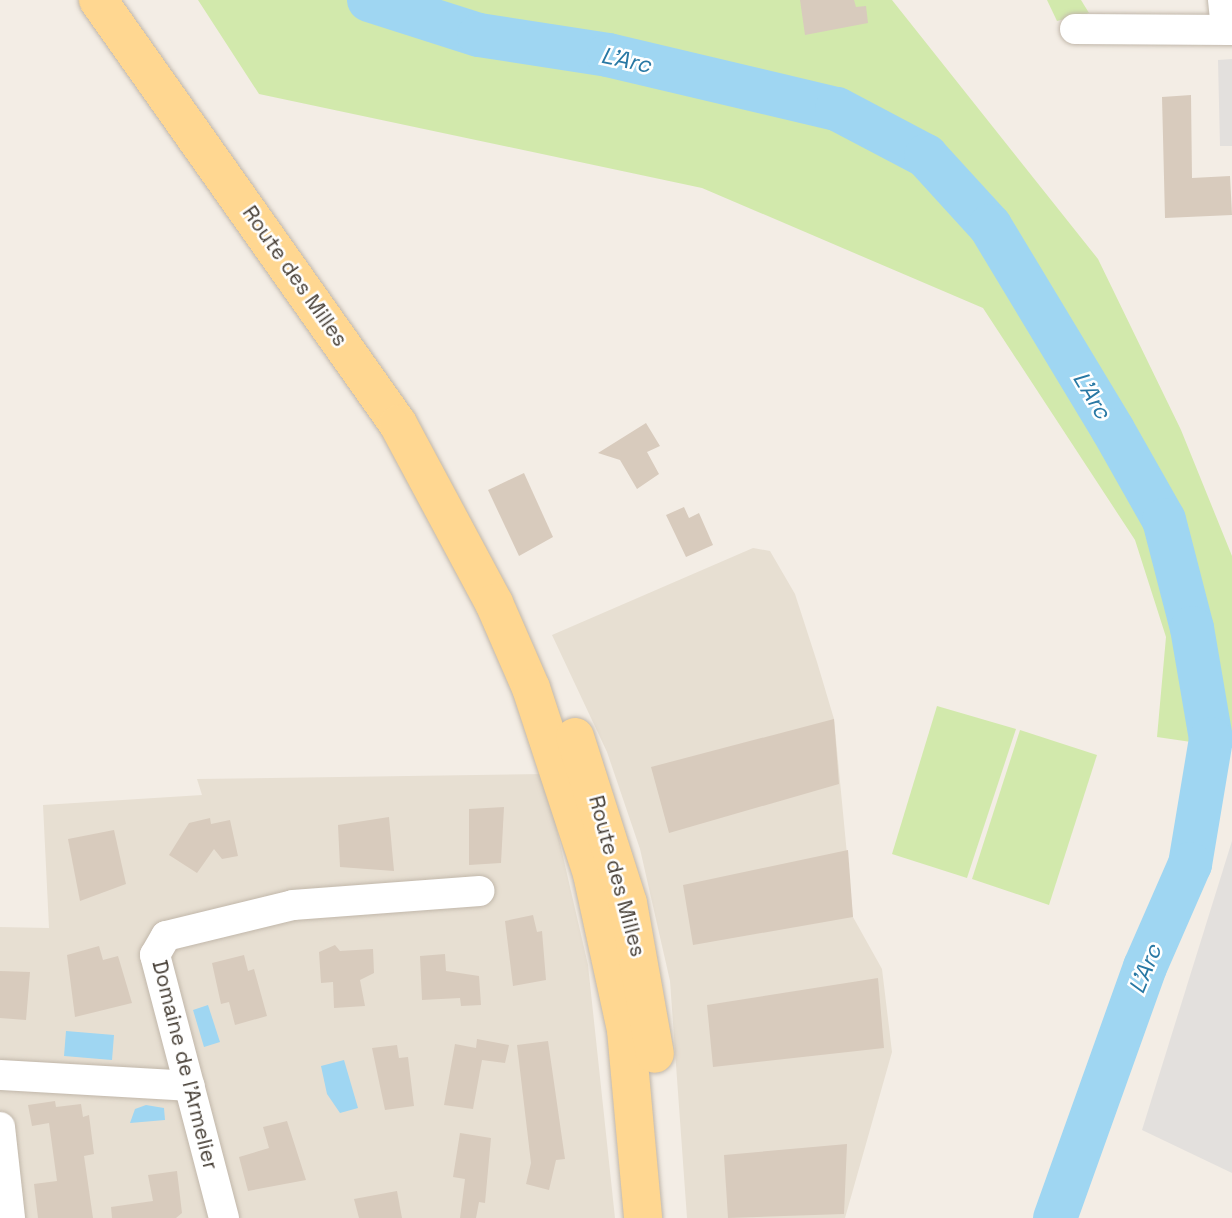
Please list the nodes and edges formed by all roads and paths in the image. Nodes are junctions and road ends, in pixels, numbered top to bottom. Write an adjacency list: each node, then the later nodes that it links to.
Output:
1 (98, 0): 5 (main road, Route des Milles)
2 (1223, 0): 4 (street)
3 (1075, 29): 4 (street)
4 (1229, 30)
5 (475, 563): 12 (main road, Route des Milles); 13 (main road, Route des Milles)
6 (479, 891): 8 (street, Domaine de l'Armelier)
7 (0, 1075): 8 (street)
8 (190, 1086): 11 (street, Domaine de l'Armelier)
9 (0, 1127): 10 (street)
10 (10, 1218)
11 (224, 1218)
12 (643, 1218)
13 (667, 1218)

